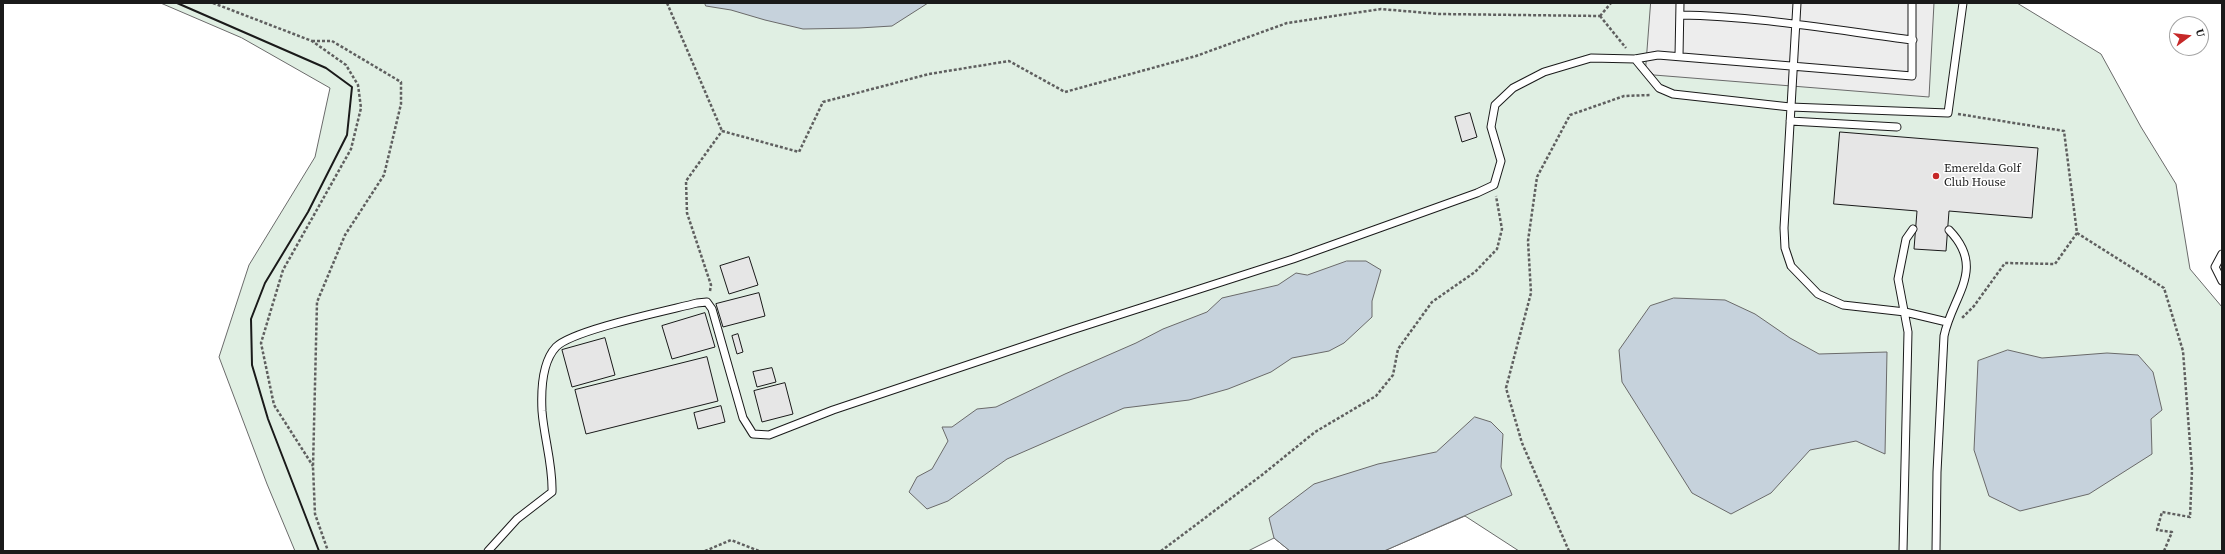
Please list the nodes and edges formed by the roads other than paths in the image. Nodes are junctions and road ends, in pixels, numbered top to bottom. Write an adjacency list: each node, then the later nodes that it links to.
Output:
1 (1680, 3): 5 (lane)
2 (1797, 3): 6 (lane)
3 (1912, 3): 7 (lane)
4 (1963, 3): 11 (lane)
5 (1680, 15): 6 (lane); 8 (lane)
6 (1797, 25): 7 (lane); 10 (lane)
7 (1913, 40): 10 (lane)
8 (1679, 56): 9 (lane); 10 (lane)
9 (1635, 59): 11 (lane); 20 (lane)
10 (1794, 65): 11 (lane)
11 (1790, 107): 12 (lane)
12 (1790, 121): 13 (lane); 18 (lane)
13 (1897, 127)
14 (1913, 229): 18 (lane)
15 (1949, 230): 19 (lane)
16 (2222, 254): 17 (lane)
17 (2222, 281)
18 (1905, 312): 19 (lane); 21 (lane)
19 (1947, 322): 22 (lane)
20 (488, 551)
21 (1903, 551)
22 (1936, 551)

